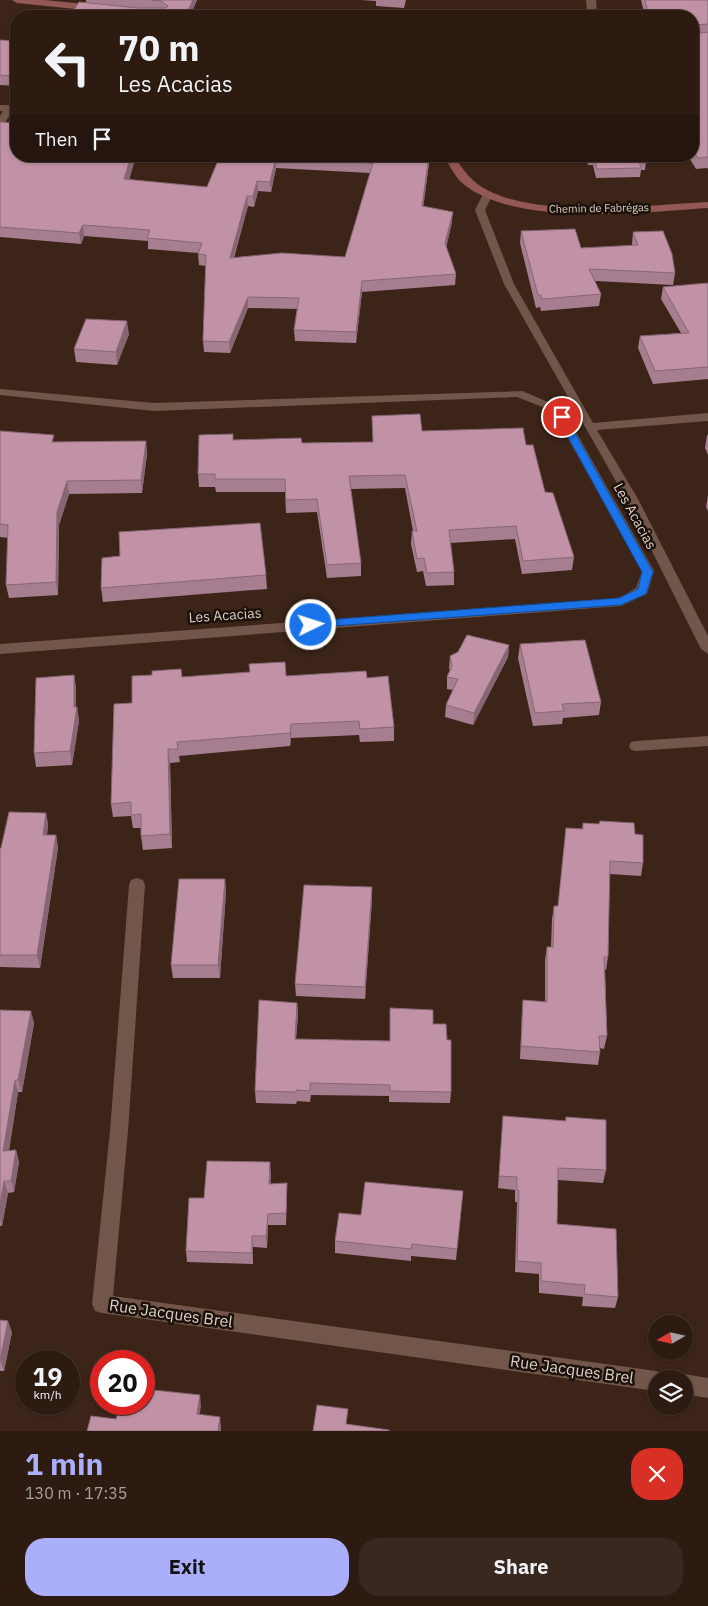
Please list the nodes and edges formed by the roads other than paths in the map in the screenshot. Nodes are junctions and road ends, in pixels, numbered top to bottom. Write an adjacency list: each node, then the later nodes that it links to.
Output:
1 (17, 0): 2 (street)
2 (103, 9)
3 (0, 108): 4 (lane)
4 (0, 124)
5 (453, 162): 6 (street, Chemin de Fabrégas)
6 (488, 194): 7 (street, Chemin de Fabrégas); 10 (lane)
7 (708, 205)
8 (0, 392): 11 (lane, Les Acacias)
9 (708, 417): 10 (lane)
10 (589, 427): 12 (lane)
11 (0, 649)
12 (708, 649)
13 (708, 741): 14 (lane)
14 (636, 746)
15 (137, 885): 16 (street, Rue Jacques Brel)
16 (648, 1380)
17 (693, 1386): 18 (street)
18 (708, 1388)

